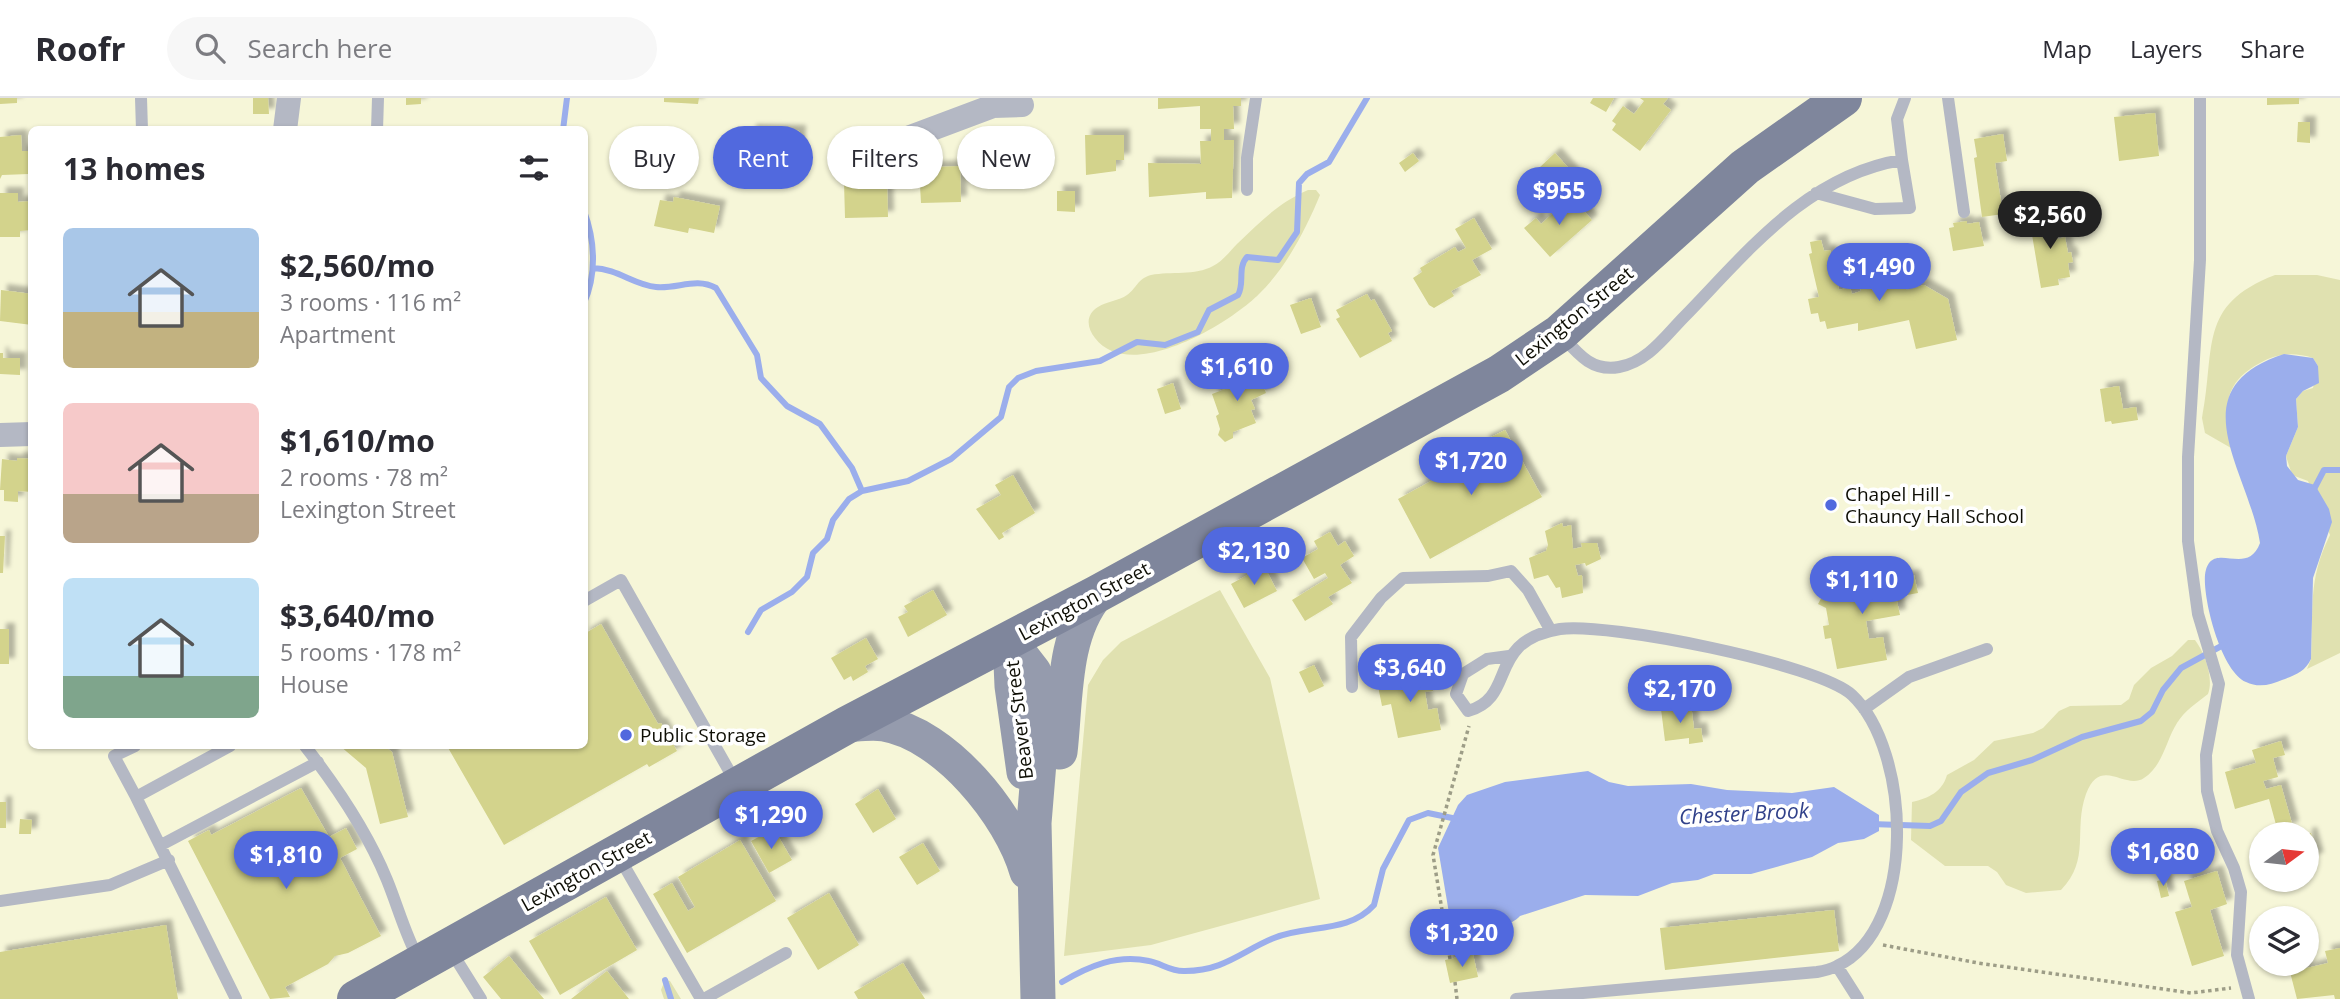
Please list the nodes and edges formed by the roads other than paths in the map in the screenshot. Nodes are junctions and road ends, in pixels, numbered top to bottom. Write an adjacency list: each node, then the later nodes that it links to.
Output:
1 (141, 98): 11 (lane)
2 (289, 98): 12 (street)
3 (378, 98): 13 (lane)
4 (1256, 98): 16 (lane)
5 (1905, 98): 15 (lane)
6 (1948, 98): 18 (lane)
7 (2200, 98): 46 (lane)
8 (992, 102): 10 (street); 14 (street)
9 (1833, 102): 19 (main road, Lexington Street)
10 (1022, 105)
11 (142, 126)
12 (286, 126)
13 (377, 126)
14 (935, 126)
15 (1902, 160): 17 (lane); 17 (lane)
16 (1247, 190)
17 (1816, 193): 19 (lane)
18 (1964, 212)
19 (1560, 333): 22 (main road, Lexington Street)
20 (0, 435): 21 (street)
21 (28, 435)
22 (1097, 594): 25 (main road, Lexington Street); 42 (main road)
23 (588, 599): 35 (lane)
24 (1551, 631): 27 (lane); 28 (lane); 29 (lane)
25 (1010, 640): 30 (main road, Lexington Street); 41 (main road, Beaver Street)
26 (1987, 649): 29 (lane)
27 (1509, 656): 27 (lane)
28 (1352, 687)
29 (1864, 709): 44 (lane)
30 (847, 725): 35 (main road, Lexington Street); 41 (main road)
31 (129, 749): 36 (lane)
32 (224, 749): 36 (lane)
33 (307, 749): 34 (lane)
34 (318, 762): 37 (lane); 45 (lane)
35 (738, 786): 38 (main road, Lexington Street)
36 (136, 797): 37 (lane)
37 (161, 845): 39 (lane)
38 (617, 854): 45 (main road, Lexington Street); 50 (lane)
39 (169, 860): 40 (lane); 47 (lane)
40 (0, 901)
41 (1035, 906): 42 (main road, Beaver Street)
42 (1036, 946): 51 (main road, Beaver Street)
43 (786, 953): 50 (lane)
44 (1838, 966): 52 (lane); 53 (lane)
45 (415, 970): 48 (main road, Lexington Street); 49 (lane)
46 (2245, 995)
47 (236, 999)
48 (356, 999)
49 (481, 999)
50 (703, 999)
51 (1038, 999)
52 (1516, 999)
53 (1858, 999)

